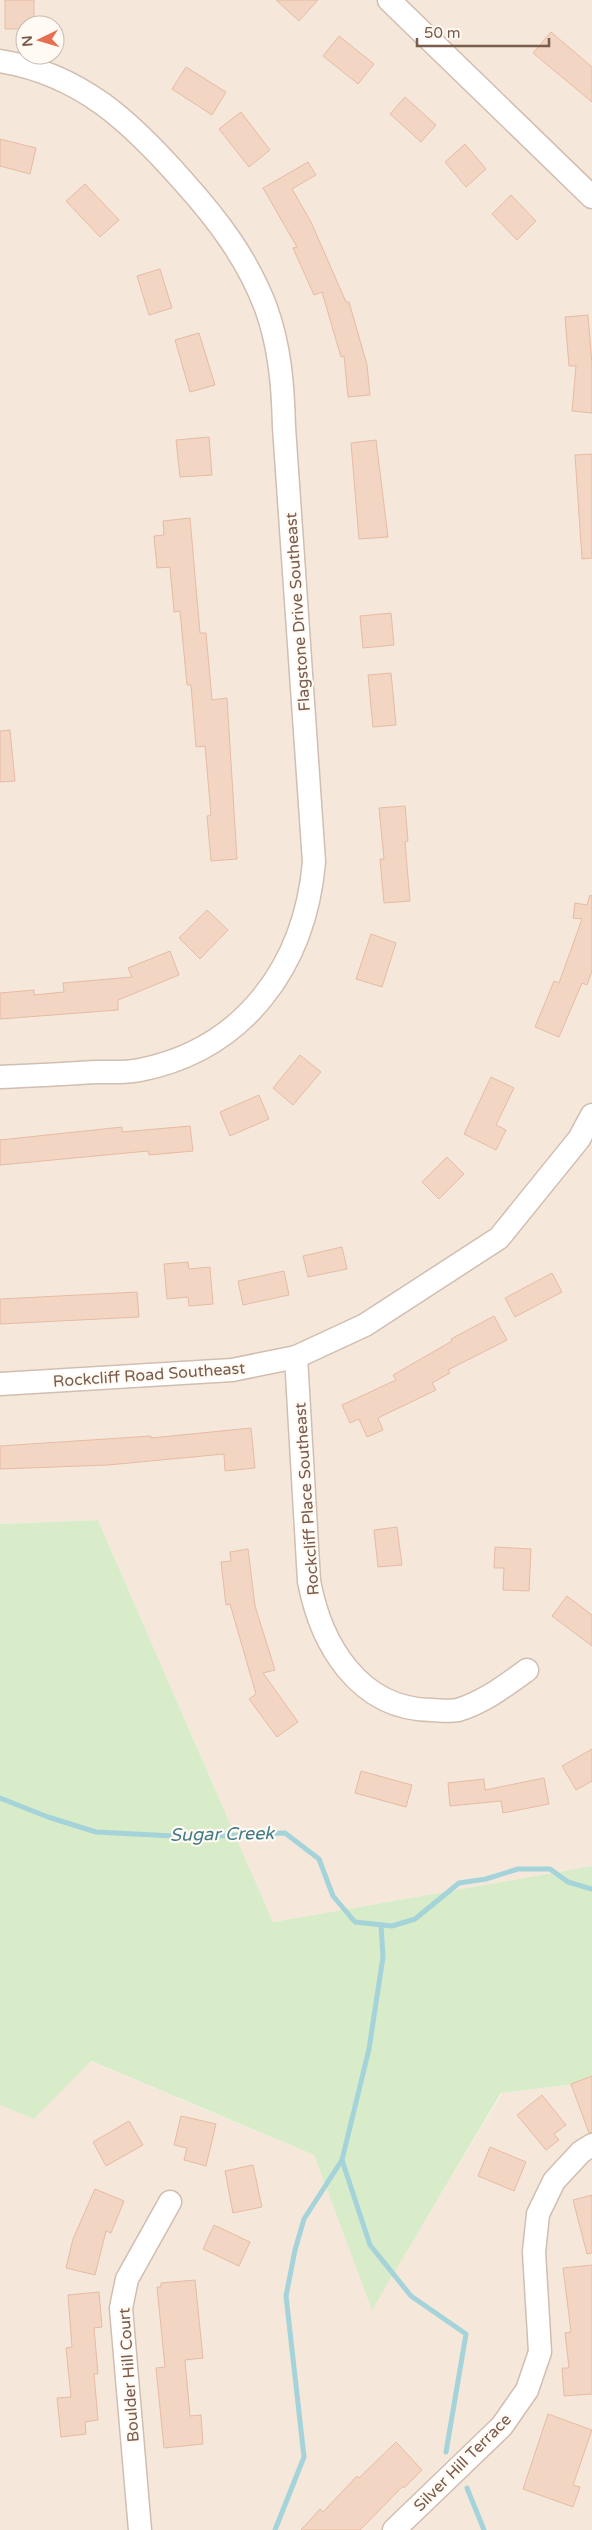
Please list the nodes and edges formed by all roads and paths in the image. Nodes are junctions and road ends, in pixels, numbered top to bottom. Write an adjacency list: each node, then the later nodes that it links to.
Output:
1 (389, 0): 3 (street)
2 (0, 61): 4 (street, Flagstone Drive Southeast)
3 (592, 197)
4 (0, 1077)
5 (592, 1115): 6 (street, Rockcliff Road Southeast)
6 (296, 1357): 7 (street, Rockcliff Road Southeast); 8 (street, Rockcliff Place Southeast)
7 (0, 1384)
8 (526, 1670)
9 (592, 2144): 12 (street, Silver Hill Terrace)
10 (170, 2202): 11 (street, Boulder Hill Court)
11 (140, 2530)
12 (394, 2530)

